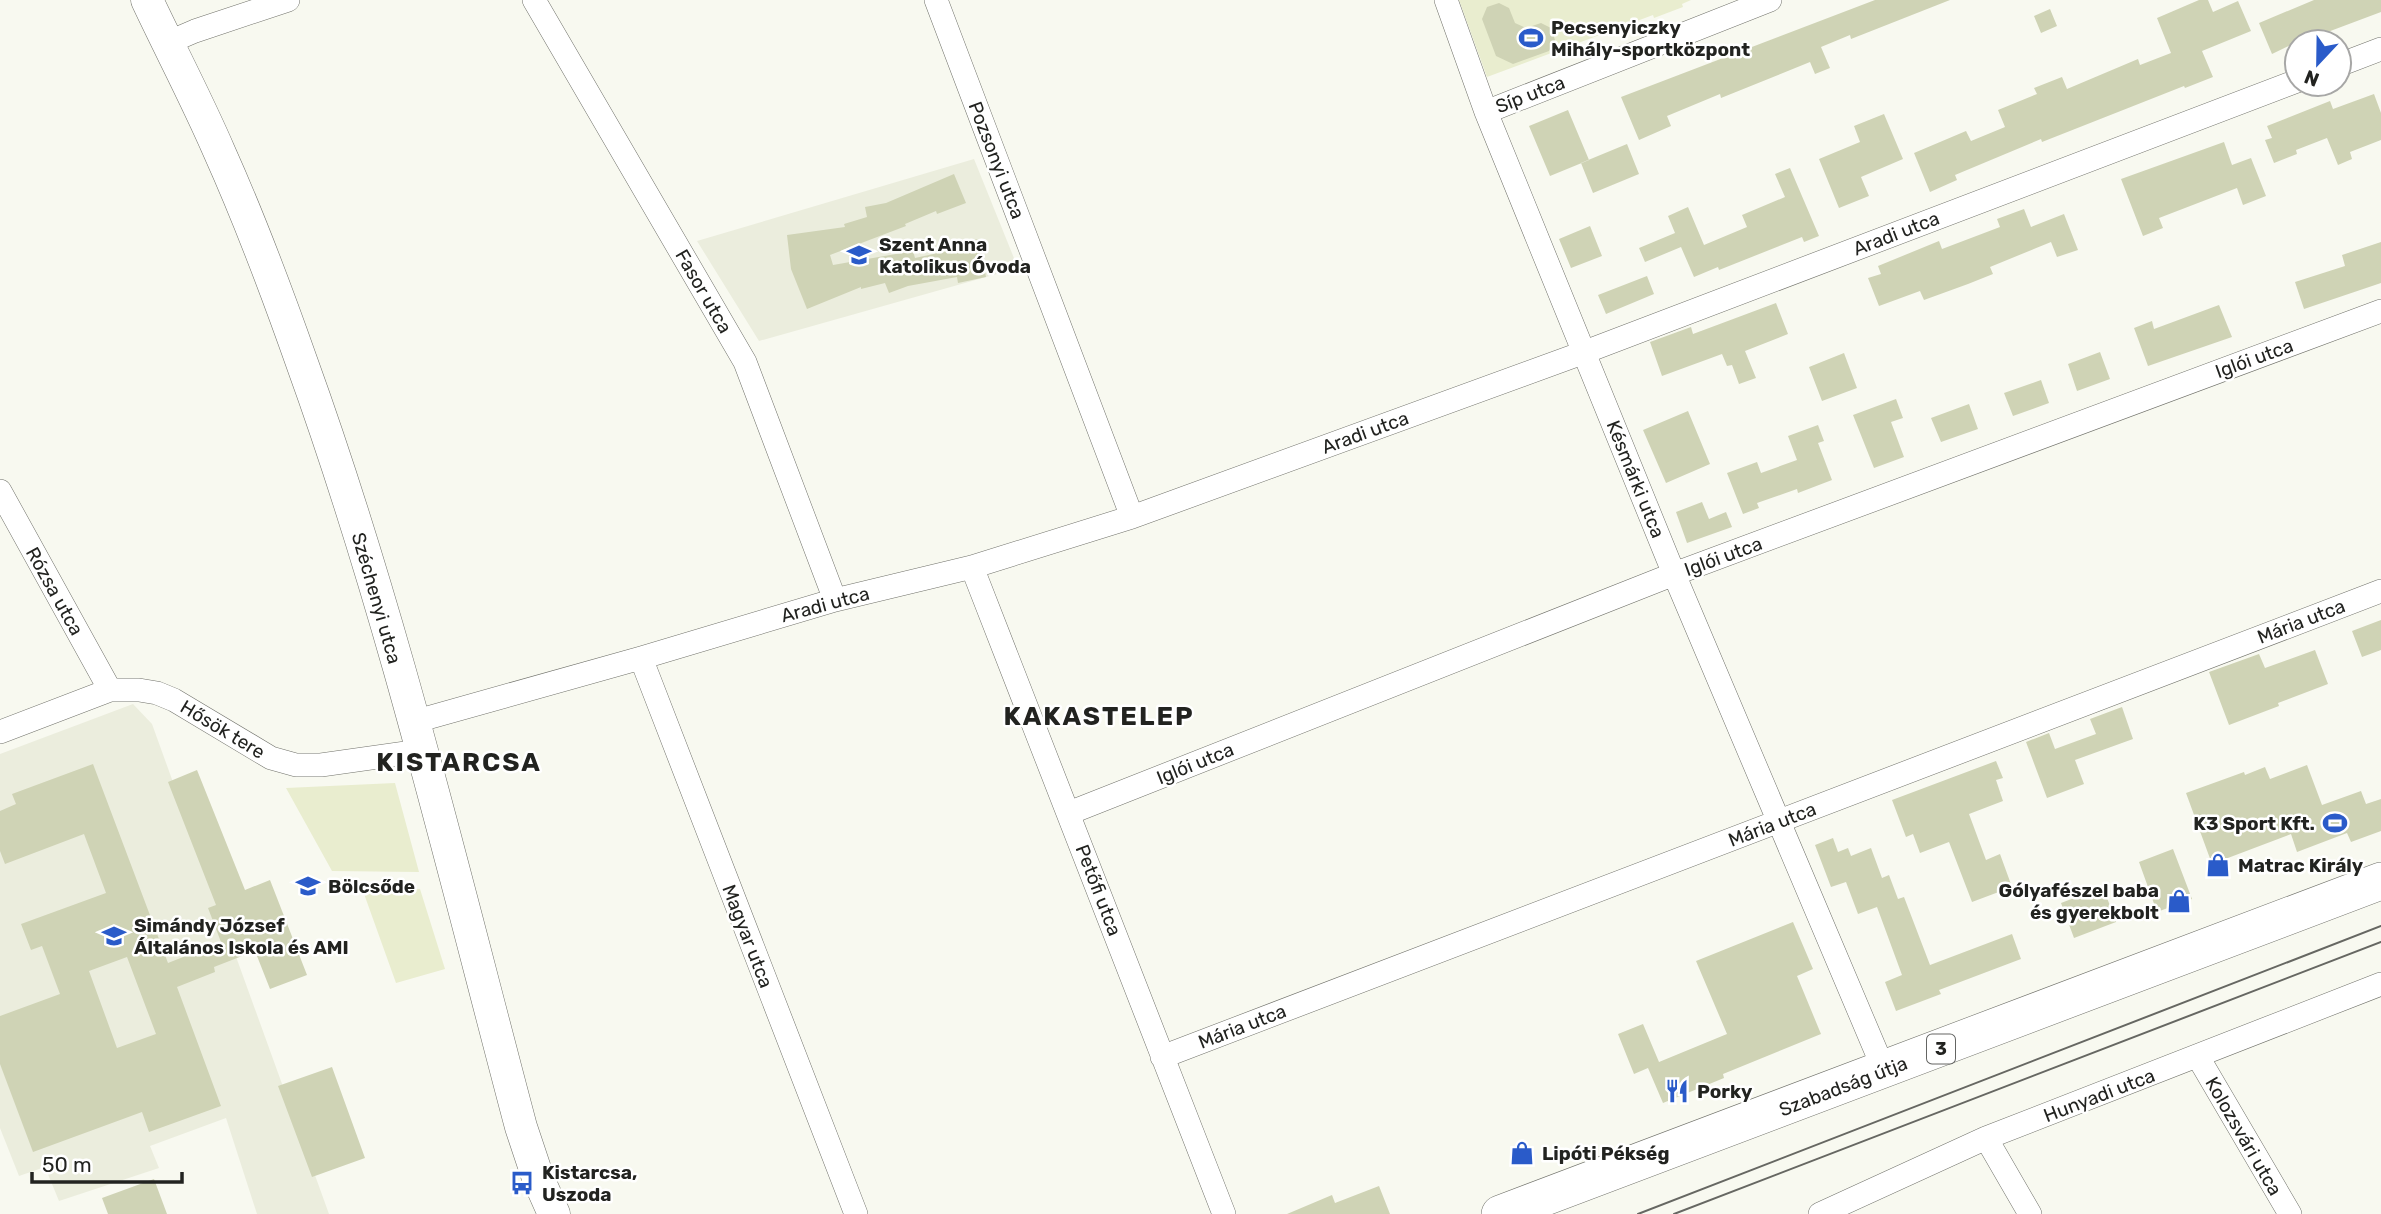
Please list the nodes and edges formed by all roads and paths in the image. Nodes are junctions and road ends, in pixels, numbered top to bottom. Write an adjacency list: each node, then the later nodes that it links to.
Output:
1 (147, 0): 7 (main road, Széchenyi utca)
2 (288, 0): 7 (street)
3 (534, 0): 19 (street, Fasor utca)
4 (936, 0): 15 (street, Pozsonyi utca)
5 (1446, 0): 11 (street, Késmárki utca)
6 (1770, 0): 11 (street, Síp utca)
7 (167, 43): 23 (main road, Széchenyi utca)
8 (2381, 49): 9 (street)
9 (2353, 60)
10 (2283, 86): 13 (street, Aradi utca)
11 (1486, 112): 13 (street, Késmárki utca)
12 (2381, 311): 17 (street, Iglói utca)
13 (1585, 352): 15 (street, Aradi utca); 17 (street, Késmárki utca)
14 (0, 491): 21 (street, Rózsa utca)
15 (1132, 517): 16 (street, Aradi utca)
16 (972, 567): 19 (street, Aradi utca); 24 (street, Petőfi utca)
17 (1674, 574): 24 (street, Iglói utca); 25 (street, Késmárki utca)
18 (2381, 591): 25 (street, Mária utca)
19 (835, 600): 20 (street, Aradi utca)
20 (641, 658): 23 (street, Aradi utca); 33 (street, Magyar utca)
21 (110, 690): 22 (street); 23 (street, Hősök tere)
22 (0, 732)
23 (416, 736): 32 (main road, Széchenyi utca)
24 (1069, 813): 28 (street, Petőfi utca)
25 (1779, 822): 28 (street, Mária utca); 30 (street, Késmárki utca)
26 (2381, 881): 30 (main road, Szabadság útja / 3)
27 (2381, 984): 29 (street, Hunyadi utca)
28 (1162, 1056): 34 (street, Petőfi utca)
29 (2199, 1057): 31 (street, Hunyadi utca); 38 (street, Kolozsvári utca)
30 (1884, 1070): 35 (main road, Szabadság útja / 3)
31 (1986, 1138): 36 (street, Hunyadi utca); 37 (street)
32 (554, 1214)
33 (856, 1214)
34 (1224, 1214)
35 (1500, 1214)
36 (1820, 1214)
37 (2031, 1214)
38 (2290, 1214)

